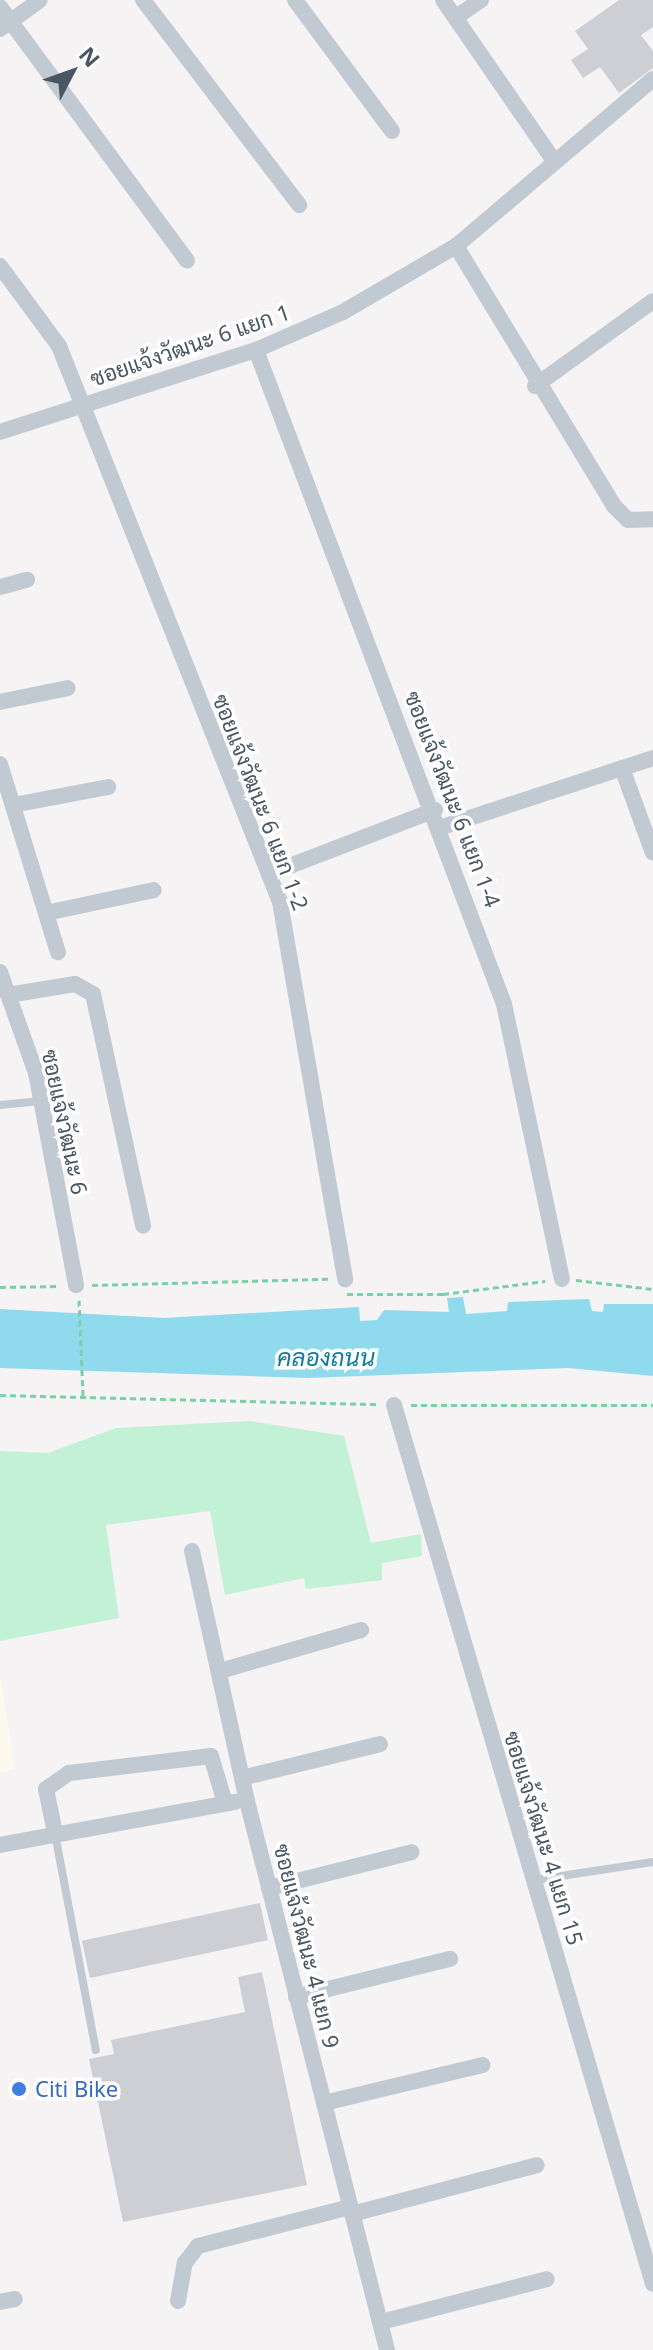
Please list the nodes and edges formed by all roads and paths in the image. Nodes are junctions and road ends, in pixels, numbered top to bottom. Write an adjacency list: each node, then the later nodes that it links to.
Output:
1 (40, 0): 8 (street)
2 (143, 0): 12 (street)
3 (295, 0): 10 (street)
4 (443, 0): 7 (street)
5 (481, 0): 7 (street)
6 (0, 7): 8 (street)
7 (456, 17): 11 (street)
8 (5, 25): 14 (street)
9 (653, 79): 11 (street, ซอยแจ้งวัฒนะ 6 แยก 1)
10 (392, 131)
11 (554, 161): 13 (street, ซอยแจ้งวัฒนะ 6 แยก 1)
12 (299, 205)
13 (456, 246): 17 (street, ซอยแจ้งวัฒนะ 6 แยก 1); 18 (street)
14 (187, 261)
15 (0, 266): 19 (street, ซอยแจ้งวัฒนะ 6 แยก 1-2)
16 (653, 301): 18 (street)
17 (256, 350): 19 (street, ซอยแจ้งวัฒนะ 6 แยก 1); 31 (street, ซอยแจ้งวัฒนะ 6 แยก 1-4)
18 (535, 386): 21 (street)
19 (80, 407): 20 (street, ซอยแจ้งวัฒนะ 6 แยก 1); 34 (street, ซอยแจ้งวัฒนะ 6 แยก 1-2)
20 (0, 432)
21 (653, 519)
22 (27, 580): 23 (street)
23 (0, 587)
24 (68, 688): 25 (street)
25 (0, 702)
26 (653, 758): 28 (street)
27 (0, 764): 30 (street)
28 (622, 768): 32 (street); 33 (street)
29 (108, 787): 30 (street)
30 (13, 805): 36 (street)
31 (435, 810): 32 (street, ซอยแจ้งวัฒนะ 6 แยก 1-4); 34 (street)
32 (442, 827): 44 (street, ซอยแจ้งวัฒนะ 6 แยก 1-4)
33 (653, 853)
34 (269, 874): 43 (street, ซอยแจ้งวัฒนะ 6 แยก 1-2)
35 (154, 890): 36 (street)
36 (46, 913): 37 (street)
37 (58, 952)
38 (0, 972): 39 (street, ซอยแจ้งวัฒนะ 6)
39 (8, 995): 40 (street, ซอยแจ้งวัฒนะ 6); 42 (street)
40 (42, 1100): 41 (lane); 45 (street, ซอยแจ้งวัฒนะ 6)
41 (0, 1105)
42 (143, 1226)
43 (345, 1279): 44 (path); 45 (path)
44 (562, 1279): 47 (path)
45 (76, 1285): 46 (path)
46 (0, 1287)
47 (653, 1289)
48 (80, 1309): 50 (path)
49 (0, 1395): 50 (path)
50 (83, 1396): 51 (path)
51 (394, 1405): 52 (path); 64 (street, ซอยแจ้งวัฒนะ 4 แยก 15)
52 (653, 1405)
53 (192, 1551): 55 (street, ซอยแจ้งวัฒนะ 4 แยก 9)
54 (361, 1630): 55 (street)
55 (220, 1671): 57 (street, ซอยแจ้งวัฒนะ 4 แยก 9)
56 (380, 1744): 57 (street)
57 (242, 1778): 58 (street, ซอยแจ้งวัฒนะ 4 แยก 9)
58 (247, 1801): 59 (street); 65 (street, ซอยแจ้งวัฒนะ 4 แยก 9)
59 (225, 1803): 60 (street); 60 (street)
60 (55, 1833): 61 (street); 68 (lane)
61 (0, 1845)
62 (412, 1852): 65 (street)
63 (653, 1862): 64 (lane)
64 (535, 1880): 74 (street, ซอยแจ้งวัฒนะ 4 แยก 15)
65 (269, 1888): 67 (street, ซอยแจ้งวัฒนะ 4 แยก 9)
66 (450, 1959): 67 (street)
67 (296, 1997): 70 (street, ซอยแจ้งวัฒนะ 4 แยก 9)
68 (96, 2050)
69 (482, 2065): 70 (street)
70 (324, 2103): 72 (street, ซอยแจ้งวัฒนะ 4 แยก 9)
71 (537, 2165): 72 (street)
72 (351, 2210): 75 (street); 76 (street, ซอยแจ้งวัฒนะ 4 แยก 9)
73 (547, 2279): 76 (street)
74 (653, 2284)
75 (178, 2301)
76 (381, 2322): 77 (street, ซอยแจ้งวัฒนะ 4 แยก 9)
77 (387, 2350)

